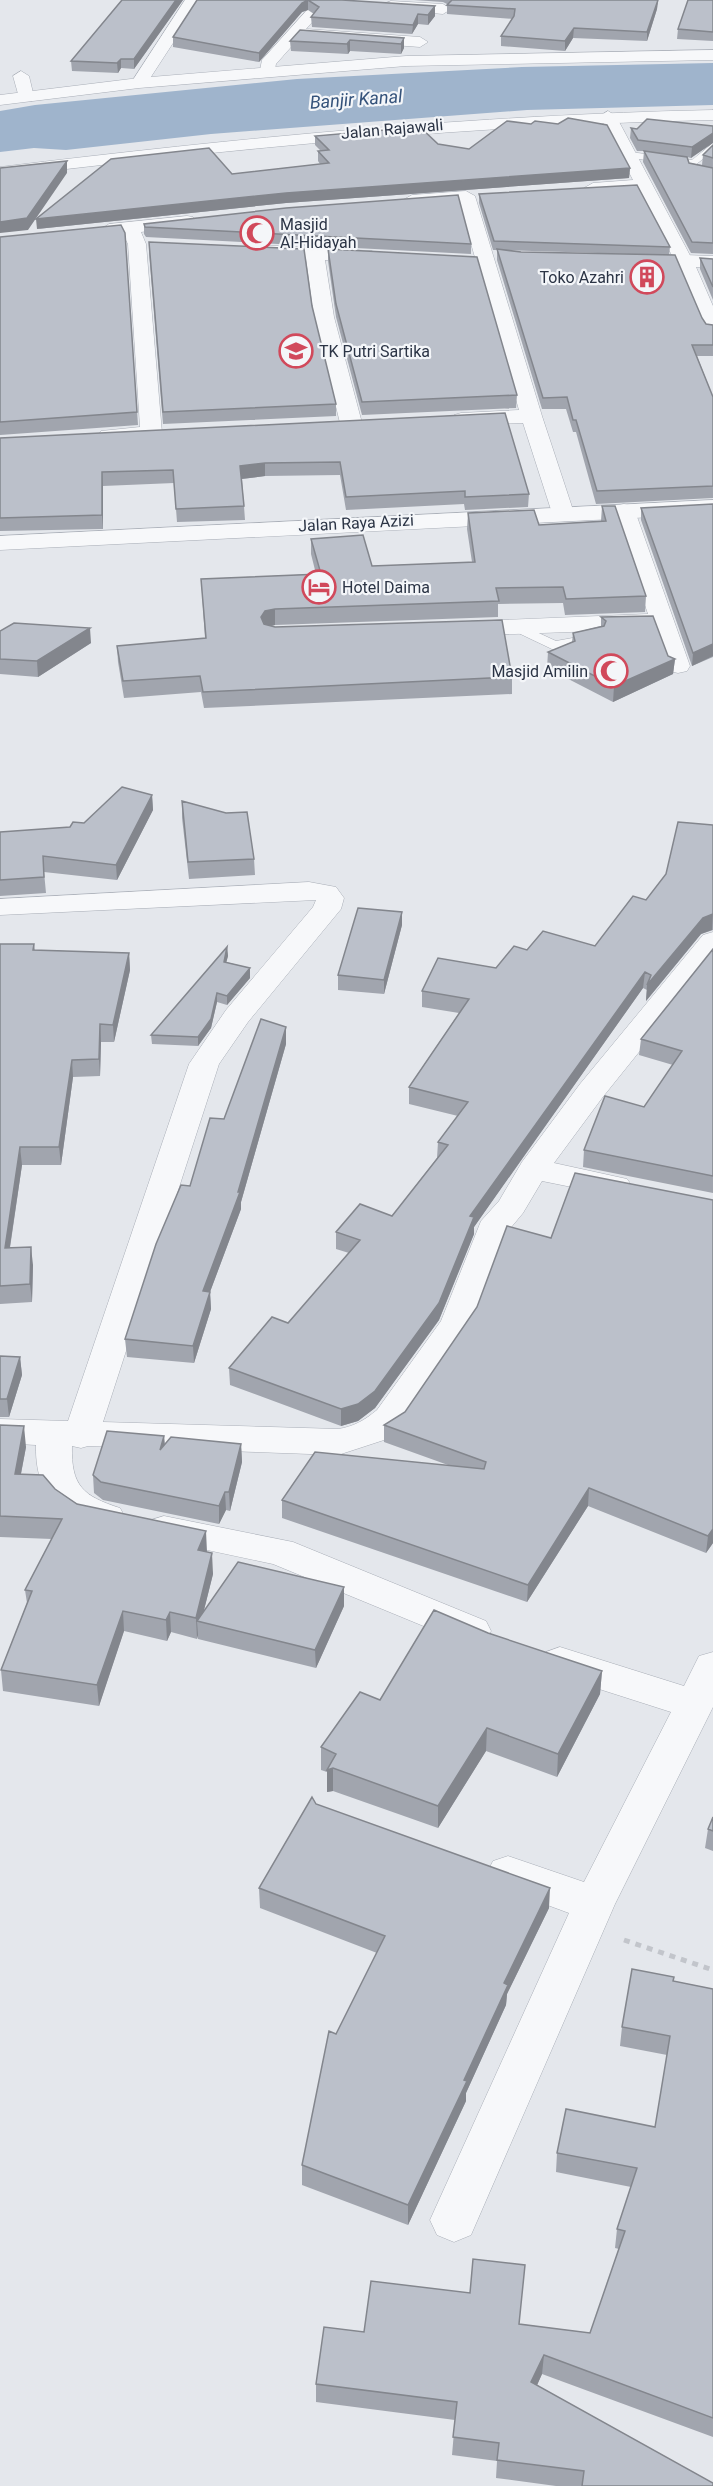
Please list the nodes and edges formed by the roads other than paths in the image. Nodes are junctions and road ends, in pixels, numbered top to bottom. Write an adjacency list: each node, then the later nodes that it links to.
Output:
1 (193, 0): 11 (street)
2 (328, 1): 5 (street)
3 (371, 4): 4 (street)
4 (446, 4): 6 (street)
5 (294, 33): 6 (street); 9 (street)
6 (420, 42): 8 (street)
7 (713, 55): 8 (street)
8 (406, 61): 9 (street)
9 (268, 70): 11 (street)
10 (21, 76): 12 (street)
11 (139, 83): 12 (street)
12 (26, 97): 13 (street)
13 (0, 100)
14 (608, 116): 15 (street, Jalan Rajawali); 17 (street); 18 (street, Jalan Rajawali)
15 (713, 116)
16 (713, 146): 17 (lane)
17 (630, 155): 19 (street)
18 (0, 172)
19 (645, 185): 20 (street); 34 (street)
20 (573, 190)
21 (490, 195): 22 (street)
22 (466, 196): 23 (street); 30 (street)
23 (387, 202)
24 (207, 218): 26 (street)
25 (94, 232): 26 (street)
26 (133, 236): 27 (street); 43 (street)
27 (161, 245)
28 (244, 250): 29 (street)
29 (315, 254): 31 (street); 39 (street)
30 (487, 257): 32 (street); 37 (street)
31 (394, 258)
32 (462, 261)
33 (713, 262): 34 (street)
34 (682, 265): 35 (street); 36 (street)
35 (713, 275)
36 (713, 329)
37 (531, 416): 38 (street); 47 (street)
38 (441, 420)
39 (351, 423): 40 (street); 41 (street)
40 (373, 423)
41 (327, 425)
42 (174, 432): 43 (street)
43 (151, 433): 44 (street)
44 (93, 437)
45 (713, 507): 46 (street, Jalan Raya Azizi)
46 (624, 512): 47 (street, Jalan Raya Azizi); 49 (street)
47 (562, 513): 48 (street, Jalan Raya Azizi)
48 (0, 543)
49 (662, 621): 50 (street); 53 (street)
50 (517, 627): 51 (street); 52 (lane)
51 (435, 629)
52 (596, 637)
53 (678, 666)
54 (0, 907): 59 (street)
55 (713, 941): 56 (street)
56 (532, 1169): 57 (street); 59 (street)
57 (645, 1191)
58 (0, 1431): 59 (street)
59 (68, 1435): 61 (street)
60 (713, 1667): 61 (street)
61 (694, 1704): 63 (street)
62 (474, 1861): 63 (street)
63 (590, 1916): 64 (street)
64 (454, 2220)

